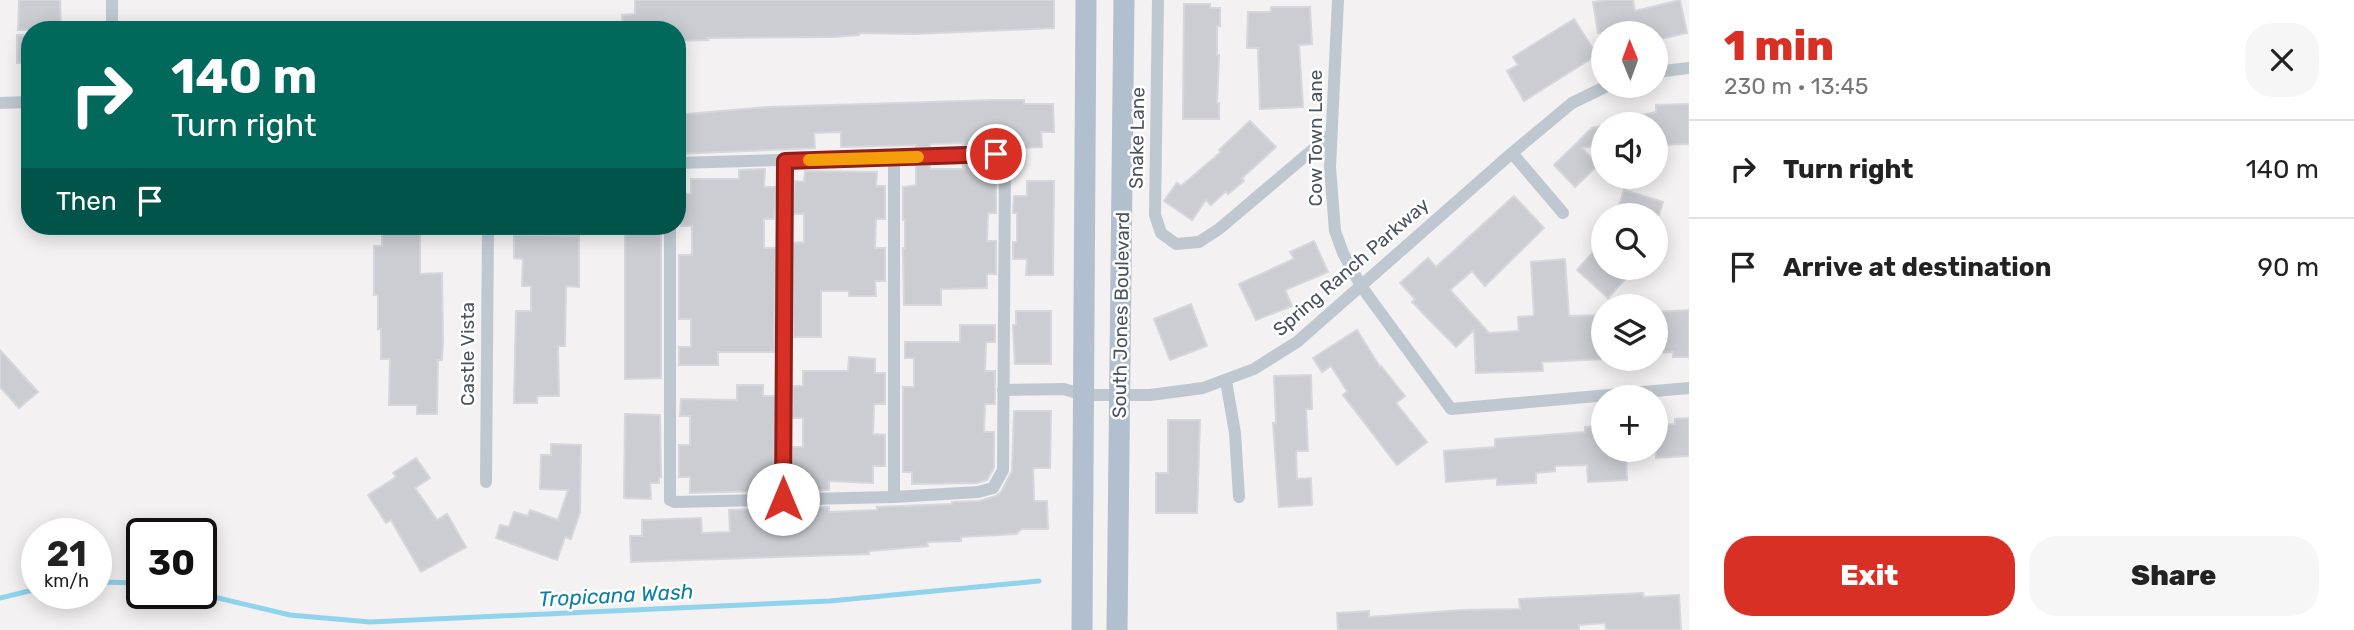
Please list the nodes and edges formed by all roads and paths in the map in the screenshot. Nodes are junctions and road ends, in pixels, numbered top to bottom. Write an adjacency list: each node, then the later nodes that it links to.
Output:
1 (112, 0): 6 (street)
2 (1086, 0): 24 (main road, South Jones Boulevard)
3 (1124, 0): 25 (main road, South Jones Boulevard)
4 (1158, 0): 12 (street, Snake Lane)
5 (1338, 0): 12 (street, Cow Town Lane)
6 (112, 21)
7 (1689, 68): 8 (street)
8 (1668, 71)
9 (1591, 94): 13 (street, Spring Ranch Parkway)
10 (21, 102): 11 (street)
11 (0, 103)
12 (1330, 135): 20 (street, Cow Town Lane)
13 (1512, 153): 17 (street); 20 (street, Spring Ranch Parkway)
14 (894, 158): 15 (street); 23 (street); 27 (street)
15 (785, 161): 16 (street); 29 (street)
16 (686, 163)
17 (1563, 213)
18 (488, 235): 26 (street, Castle Vista)
19 (670, 235): 29 (street)
20 (1361, 286): 21 (street, Spring Ranch Parkway); 22 (street, Cow Town Lane)
21 (1226, 381): 25 (street, Spring Ranch Parkway); 28 (street)
22 (1689, 388)
23 (1003, 390): 24 (street, Spring Ranch Parkway); 27 (street)
24 (1084, 395): 25 (street, Spring Ranch Parkway); 30 (main road, South Jones Boulevard)
25 (1120, 395): 31 (main road, South Jones Boulevard)
26 (486, 482)
27 (894, 497): 29 (street)
28 (1239, 497)
29 (783, 499)
30 (1082, 630)
31 (1117, 630)

